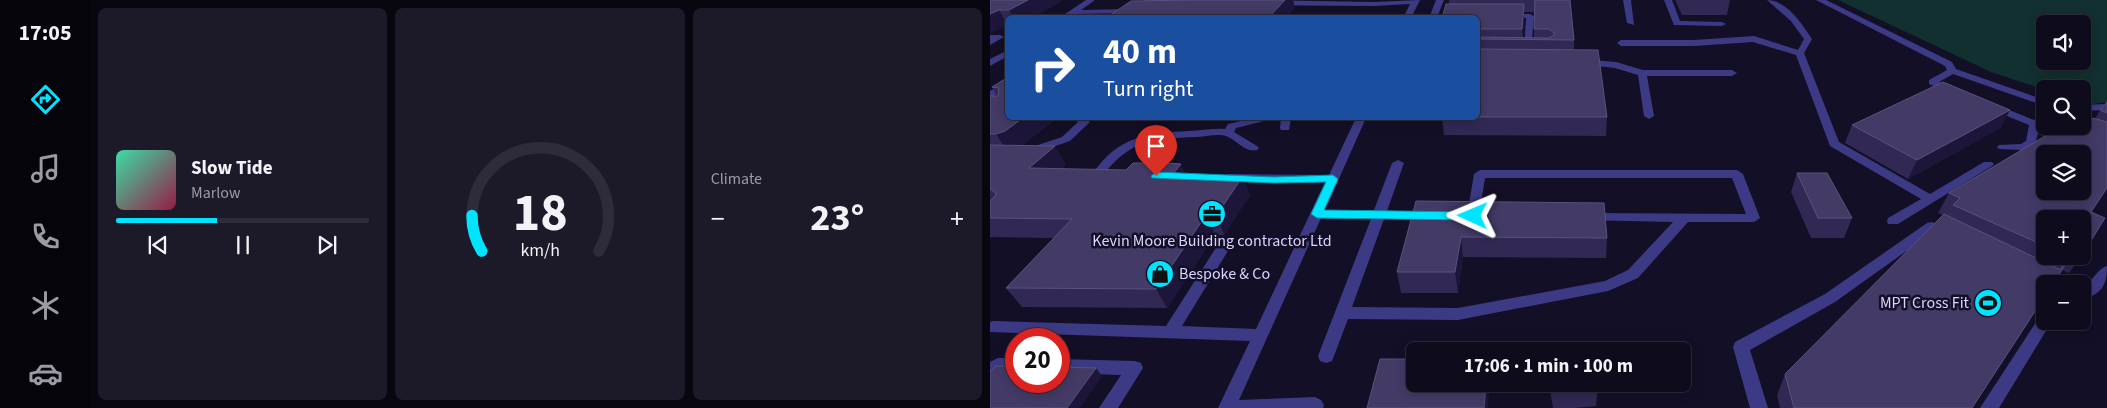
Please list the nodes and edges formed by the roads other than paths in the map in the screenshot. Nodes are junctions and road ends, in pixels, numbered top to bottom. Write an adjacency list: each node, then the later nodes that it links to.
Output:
1 (1088, 0): 12 (street)
2 (1258, 0): 8 (street)
3 (1440, 0): 15 (street)
4 (1627, 0): 17 (street)
5 (1668, 0): 18 (street)
6 (1772, 0): 24 (street)
7 (1820, 0): 28 (street)
8 (1415, 1): 14 (street)
9 (1120, 4): 10 (street)
10 (1109, 11): 11 (street); 12 (street)
11 (1144, 11)
12 (1072, 12): 13 (street)
13 (1068, 15)
14 (1409, 15)
15 (1434, 15)
16 (1501, 16): 23 (street)
17 (1631, 23)
18 (1722, 24)
19 (990, 37): 20 (street)
20 (990, 43): 22 (street)
21 (1621, 43): 24 (street)
22 (1005, 44)
23 (1528, 50)
24 (1800, 53): 54 (street)
25 (1005, 54): 27 (street)
26 (1577, 62): 29 (street)
27 (990, 63)
28 (1952, 71): 33 (street); 34 (street)
29 (1642, 73): 30 (street); 38 (street)
30 (1732, 73)
31 (1005, 86): 32 (street)
32 (990, 94)
33 (1966, 96)
34 (2036, 100)
35 (1984, 103): 42 (street)
36 (2107, 107): 37 (street)
37 (2091, 108)
38 (1649, 116)
39 (1082, 120): 46 (street)
40 (1256, 120): 43 (street)
41 (1360, 120): 52 (street)
42 (2035, 124): 44 (street)
43 (1228, 133): 45 (street); 49 (street)
44 (2003, 147)
45 (1253, 148)
46 (1019, 154)
47 (1398, 163): 56 (street)
48 (1988, 164): 54 (street)
49 (1099, 173): 50 (street); 53 (street)
50 (1118, 174)
51 (1212, 178): 52 (street)
52 (1333, 179): 55 (street)
53 (1088, 183)
54 (1930, 199): 61 (street)
55 (1317, 214): 56 (street); 70 (street)
56 (1378, 215): 57 (street); 66 (street)
57 (1445, 216)
58 (1473, 216): 60 (street)
59 (1578, 217): 60 (street)
60 (1684, 218): 66 (street)
61 (1893, 220)
62 (1958, 240): 79 (street)
63 (1224, 246): 69 (street)
64 (2107, 271): 65 (street)
65 (2091, 289)
66 (1342, 313): 71 (street)
67 (993, 327): 69 (street)
68 (2039, 330): 80 (street)
69 (1170, 332): 70 (street)
70 (1261, 334): 76 (street)
71 (1326, 356)
72 (1005, 365): 74 (street)
73 (1070, 366): 75 (street)
74 (990, 374)
75 (1108, 408)
76 (1226, 408)
77 (1240, 408): 78 (street)
78 (1314, 408)
79 (1759, 408)
80 (1989, 408)

